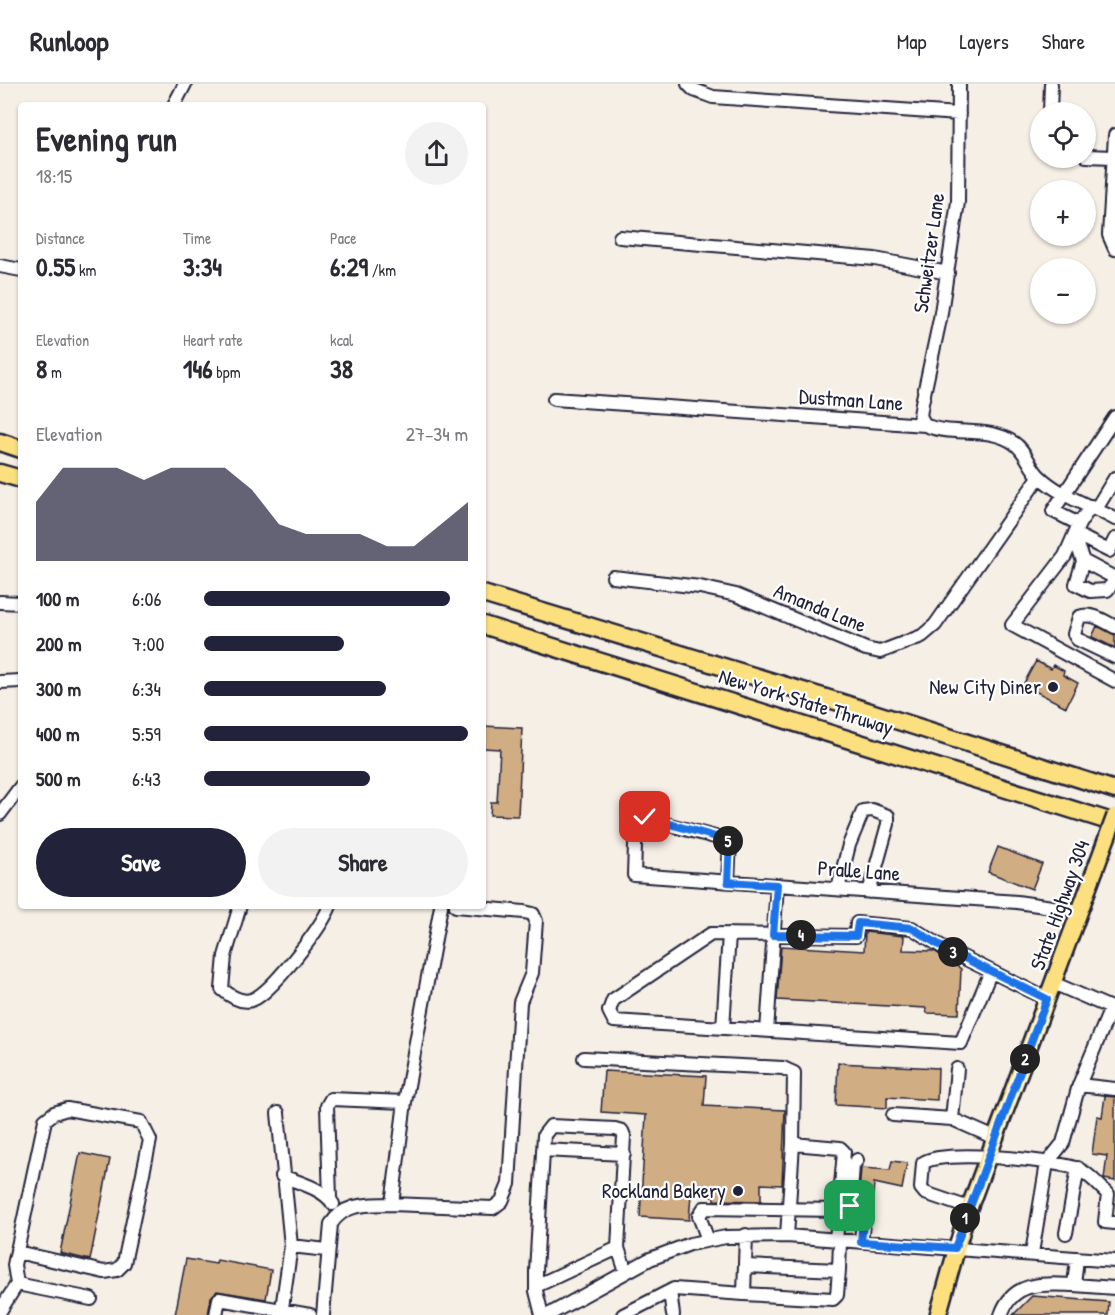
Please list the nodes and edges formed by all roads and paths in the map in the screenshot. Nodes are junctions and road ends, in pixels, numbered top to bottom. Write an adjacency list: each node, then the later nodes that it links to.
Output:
1 (185, 84): 5 (street)
2 (688, 84): 7 (street)
3 (959, 84): 7 (street, Schweitzer Lane)
4 (1051, 84): 6 (street)
5 (176, 102)
6 (1050, 102)
7 (959, 114): 15 (street, Schweitzer Lane)
8 (1115, 135): 10 (street)
9 (1096, 156): 10 (street)
10 (1113, 157): 12 (street)
11 (620, 237): 15 (street)
12 (1115, 249)
13 (0, 266): 14 (street)
14 (18, 269)
15 (948, 273): 18 (street, Schweitzer Lane)
16 (554, 399): 18 (street, Dustman Lane)
17 (1115, 417): 25 (street)
18 (924, 425): 22 (street, Dustman Lane)
19 (0, 442): 20 (highway)
20 (18, 448)
21 (0, 473): 24 (highway)
22 (1039, 477): 25 (street, Dustman Lane); 31 (street, Amanda Lane)
23 (1115, 478): 26 (street)
24 (18, 479)
25 (1064, 492): 26 (street, Dustman Lane); 28 (street)
26 (1093, 508): 27 (street, Dustman Lane); 28 (street)
27 (1115, 519)
28 (1075, 534): 29 (street); 30 (street); 40 (street)
29 (1115, 539)
30 (1083, 561): 32 (street); 32 (street)
31 (613, 577)
32 (1115, 580)
33 (486, 595): 42 (highway, New York State Thruway)
34 (0, 602): 35 (street)
35 (18, 603)
36 (486, 626): 46 (highway, New York State Thruway)
37 (1115, 627): 38 (street)
38 (1115, 657)
39 (18, 681): 41 (street)
40 (1115, 681)
41 (0, 682)
42 (1046, 767): 43 (highway); 45 (highway, New York State Thruway)
43 (1115, 784)
44 (18, 790): 47 (street)
45 (1115, 790)
46 (1023, 794): 49 (highway, New York State Thruway); 50 (highway)
47 (0, 814)
48 (1115, 816): 59 (main road, State Highway 304, bridge)
49 (1115, 823)
50 (1115, 833)
51 (728, 882): 51 (street, Pralle Lane); 52 (street, Pralle Lane)
52 (777, 885): 53 (street, Pralle Lane); 61 (street)
53 (838, 889): 54 (street, Pralle Lane); 54 (street)
54 (869, 892): 59 (street, Pralle Lane)
55 (239, 909): 56 (street)
56 (328, 909)
57 (440, 909): 72 (street)
58 (486, 909): 87 (street)
59 (1080, 910): 63 (main road, State Highway 304)
60 (729, 934): 61 (street); 66 (street); 66 (street)
61 (773, 935): 62 (street); 67 (street)
62 (991, 971): 64 (street); 67 (street)
63 (1053, 983): 64 (main road, State Highway 304); 65 (street)
64 (1047, 999): 76 (main road, State Highway 304)
65 (1113, 1003): 70 (street)
66 (723, 1028): 67 (street)
67 (767, 1031)
68 (584, 1058): 77 (street)
69 (957, 1069): 75 (street)
70 (1079, 1085): 71 (street); 82 (street)
71 (1114, 1088)
72 (405, 1102): 86 (street); 87 (street)
73 (278, 1113): 84 (street)
74 (893, 1115): 75 (street)
75 (952, 1119): 76 (street)
76 (995, 1138): 80 (main road, State Highway 304)
77 (793, 1144): 88 (street); 90 (street)
78 (543, 1150): 79 (street); 79 (street); 112 (street)
79 (624, 1154): 100 (street)
80 (988, 1157): 82 (street); 89 (main road, State Highway 304); 89 (street)
81 (857, 1160): 98 (street)
82 (1047, 1163): 83 (street); 104 (street)
83 (1078, 1168): 85 (street); 93 (street)
84 (282, 1176): 86 (street); 99 (street)
85 (1112, 1194): 92 (street)
86 (330, 1198): 91 (street)
87 (392, 1204): 91 (street)
88 (789, 1208): 90 (street); 95 (street); 96 (street)
89 (969, 1208): 101 (main road, State Highway 304)
90 (839, 1210): 97 (street)
91 (337, 1214): 102 (street)
92 (1115, 1223)
93 (1066, 1233)
94 (746, 1235): 95 (street); 96 (street); 107 (street)
95 (787, 1236): 97 (street)
96 (708, 1240): 109 (street)
97 (838, 1240): 98 (street); 108 (street)
98 (861, 1242): 101 (street)
99 (291, 1246): 102 (street); 118 (street)
100 (618, 1248): 109 (street); 112 (street)
101 (955, 1248): 104 (street); 126 (main road, State Highway 304)
102 (327, 1250): 121 (street)
103 (17, 1252): 103 (street); 110 (street)
104 (1032, 1253): 105 (street)
105 (1077, 1257): 106 (street); 111 (street)
106 (1115, 1261)
107 (746, 1266): 108 (street); 115 (street)
108 (839, 1270): 115 (street)
109 (626, 1272): 123 (street)
110 (17, 1284): 116 (street); 117 (street)
111 (1074, 1285): 113 (street); 127 (street)
112 (536, 1286): 122 (street)
113 (1115, 1288)
114 (670, 1291): 115 (street); 124 (street); 125 (street)
115 (744, 1294)
116 (91, 1299)
117 (0, 1311)
118 (281, 1313): 119 (street); 120 (street)
119 (216, 1315)
120 (310, 1315)
121 (323, 1315)
122 (542, 1315)
123 (548, 1315)
124 (623, 1315)
125 (673, 1315)
126 (939, 1315)
127 (1001, 1315)

